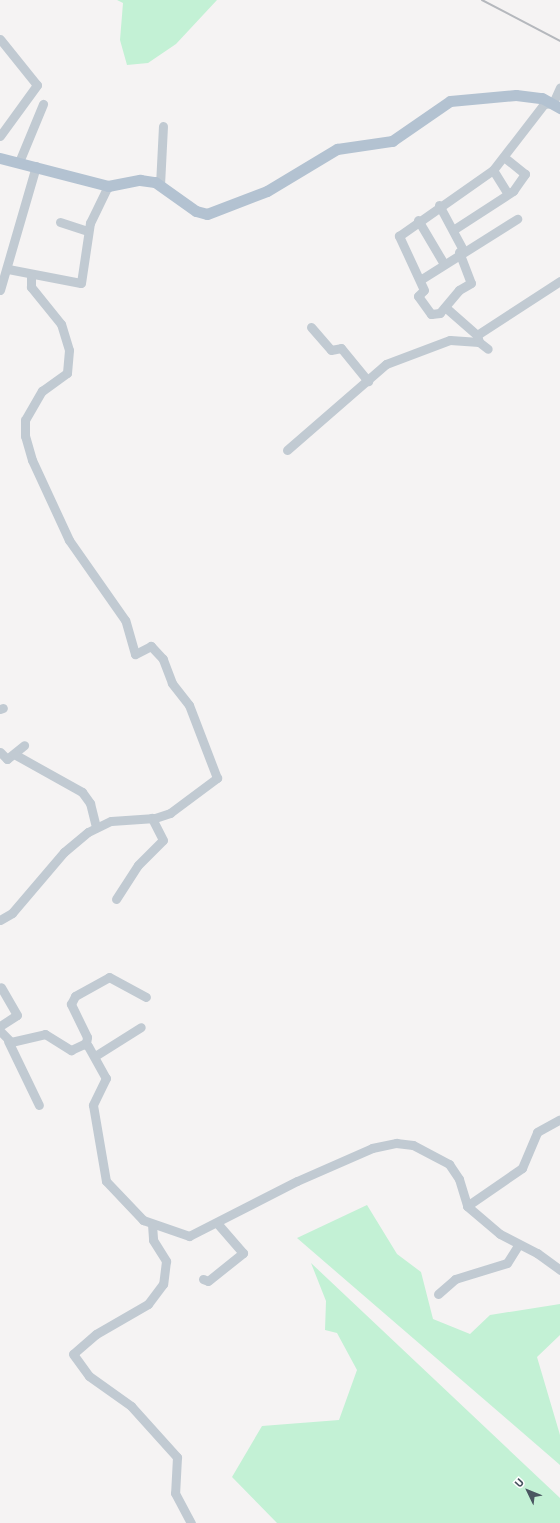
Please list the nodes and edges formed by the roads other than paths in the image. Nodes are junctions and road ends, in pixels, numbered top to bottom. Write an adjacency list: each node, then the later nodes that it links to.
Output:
1 (0, 39): 6 (street)
2 (560, 87): 4 (street)
3 (43, 104): 9 (street)
4 (557, 105): 8 (street); 12 (main road)
5 (163, 126): 12 (street)
6 (0, 136)
7 (0, 158): 9 (main road)
8 (505, 158): 11 (street); 14 (street)
9 (19, 162): 10 (main road)
10 (36, 166): 13 (main road); 23 (street)
11 (493, 170): 14 (street); 15 (street)
12 (160, 185): 13 (main road)
13 (108, 186): 20 (street)
14 (507, 192): 19 (street)
15 (439, 205): 17 (street); 19 (street)
16 (517, 219): 21 (street)
17 (418, 220): 22 (street); 25 (street)
18 (60, 222): 20 (street)
19 (453, 230): 21 (street)
20 (88, 231): 24 (street)
21 (461, 251): 22 (street); 28 (street)
22 (444, 264): 25 (street)
23 (8, 269): 24 (street); 27 (street)
24 (31, 275): 37 (street)
25 (420, 280): 28 (street)
26 (560, 281): 30 (street)
27 (0, 290)
28 (445, 308): 30 (street)
29 (311, 327): 32 (street)
30 (478, 339): 31 (street); 32 (street)
31 (488, 350)
32 (368, 380): 33 (street)
33 (287, 450)
34 (24, 745): 36 (street)
35 (0, 752): 36 (street)
36 (14, 754): 38 (street)
37 (152, 818): 38 (street); 39 (street)
38 (96, 827): 40 (street)
39 (116, 899)
40 (0, 920)
41 (1, 987): 43 (street)
42 (146, 997): 47 (street)
43 (0, 1026)
44 (141, 1027): 48 (street)
45 (0, 1031): 46 (street)
46 (8, 1041): 47 (street); 49 (street)
47 (86, 1044): 48 (street)
48 (94, 1056): 52 (street)
49 (39, 1105)
50 (560, 1119): 51 (street)
51 (467, 1206): 53 (street); 54 (street)
52 (152, 1224): 53 (street); 58 (street)
53 (218, 1224): 56 (street)
54 (519, 1244): 55 (street); 57 (street)
55 (560, 1270)
56 (203, 1279)
57 (438, 1294)
58 (191, 1523)

